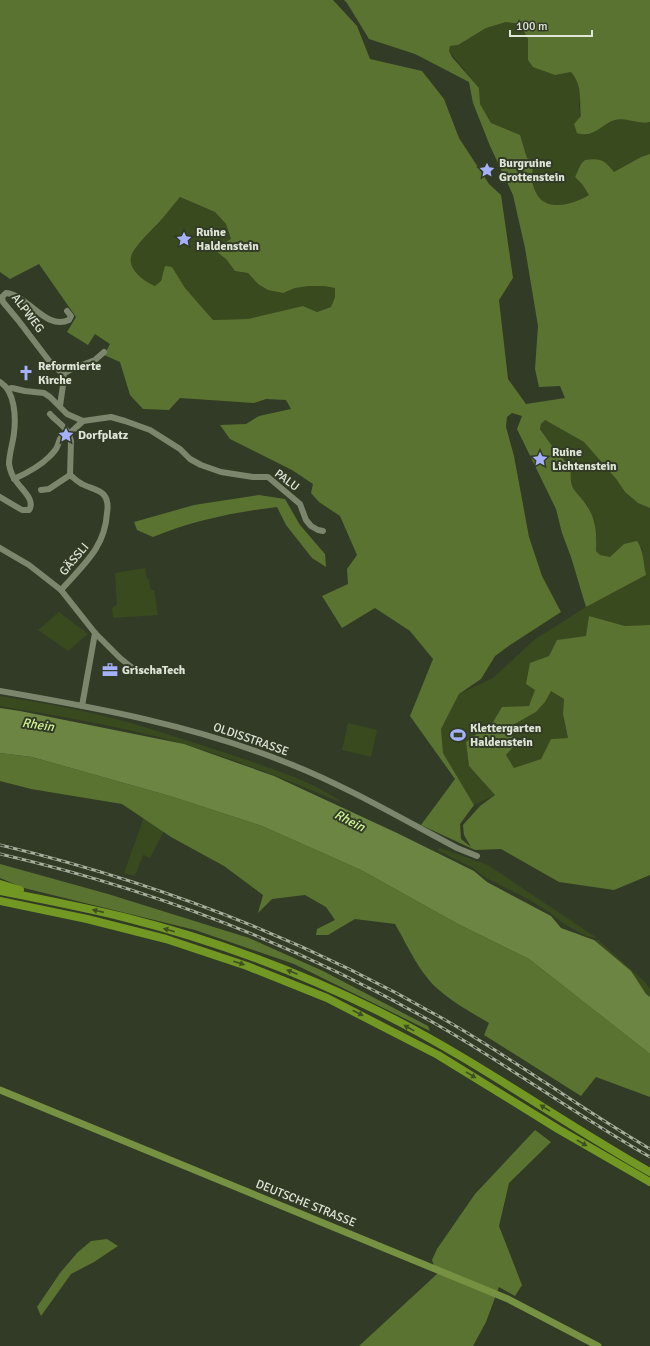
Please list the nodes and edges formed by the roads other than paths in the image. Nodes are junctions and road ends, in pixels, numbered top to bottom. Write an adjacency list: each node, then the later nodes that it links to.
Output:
1 (67, 311): 3 (street, ALPWEG)
2 (104, 352): 3 (street)
3 (63, 374): 6 (street)
4 (0, 382): 5 (street)
5 (8, 389): 6 (street); 11 (street)
6 (60, 406): 8 (street)
7 (50, 414): 9 (street)
8 (83, 421): 9 (street); 14 (street, PALU)
9 (69, 434): 10 (street); 11 (street)
10 (70, 475): 12 (street); 16 (street, GÄSSLI)
11 (14, 479): 13 (street)
12 (41, 490)
13 (0, 497)
14 (324, 531)
15 (0, 548): 16 (street)
16 (61, 590): 17 (street)
17 (95, 633): 18 (street); 20 (street)
18 (135, 670)
19 (0, 691): 20 (street, OLDISSTRASSE)
20 (82, 706): 21 (street, OLDISSTRASSE)
21 (477, 856)
22 (0, 884): 25 (highway)
23 (0, 891): 25 (highway)
24 (0, 902): 27 (highway)
25 (73, 905): 29 (highway, one-way to 25)
26 (0, 907): 27 (highway)
27 (87, 919): 30 (highway, one-way to 30)
28 (0, 1090): 31 (main road, DEUTSCHE STRASSE)
29 (650, 1172)
30 (650, 1182)
31 (598, 1346)

